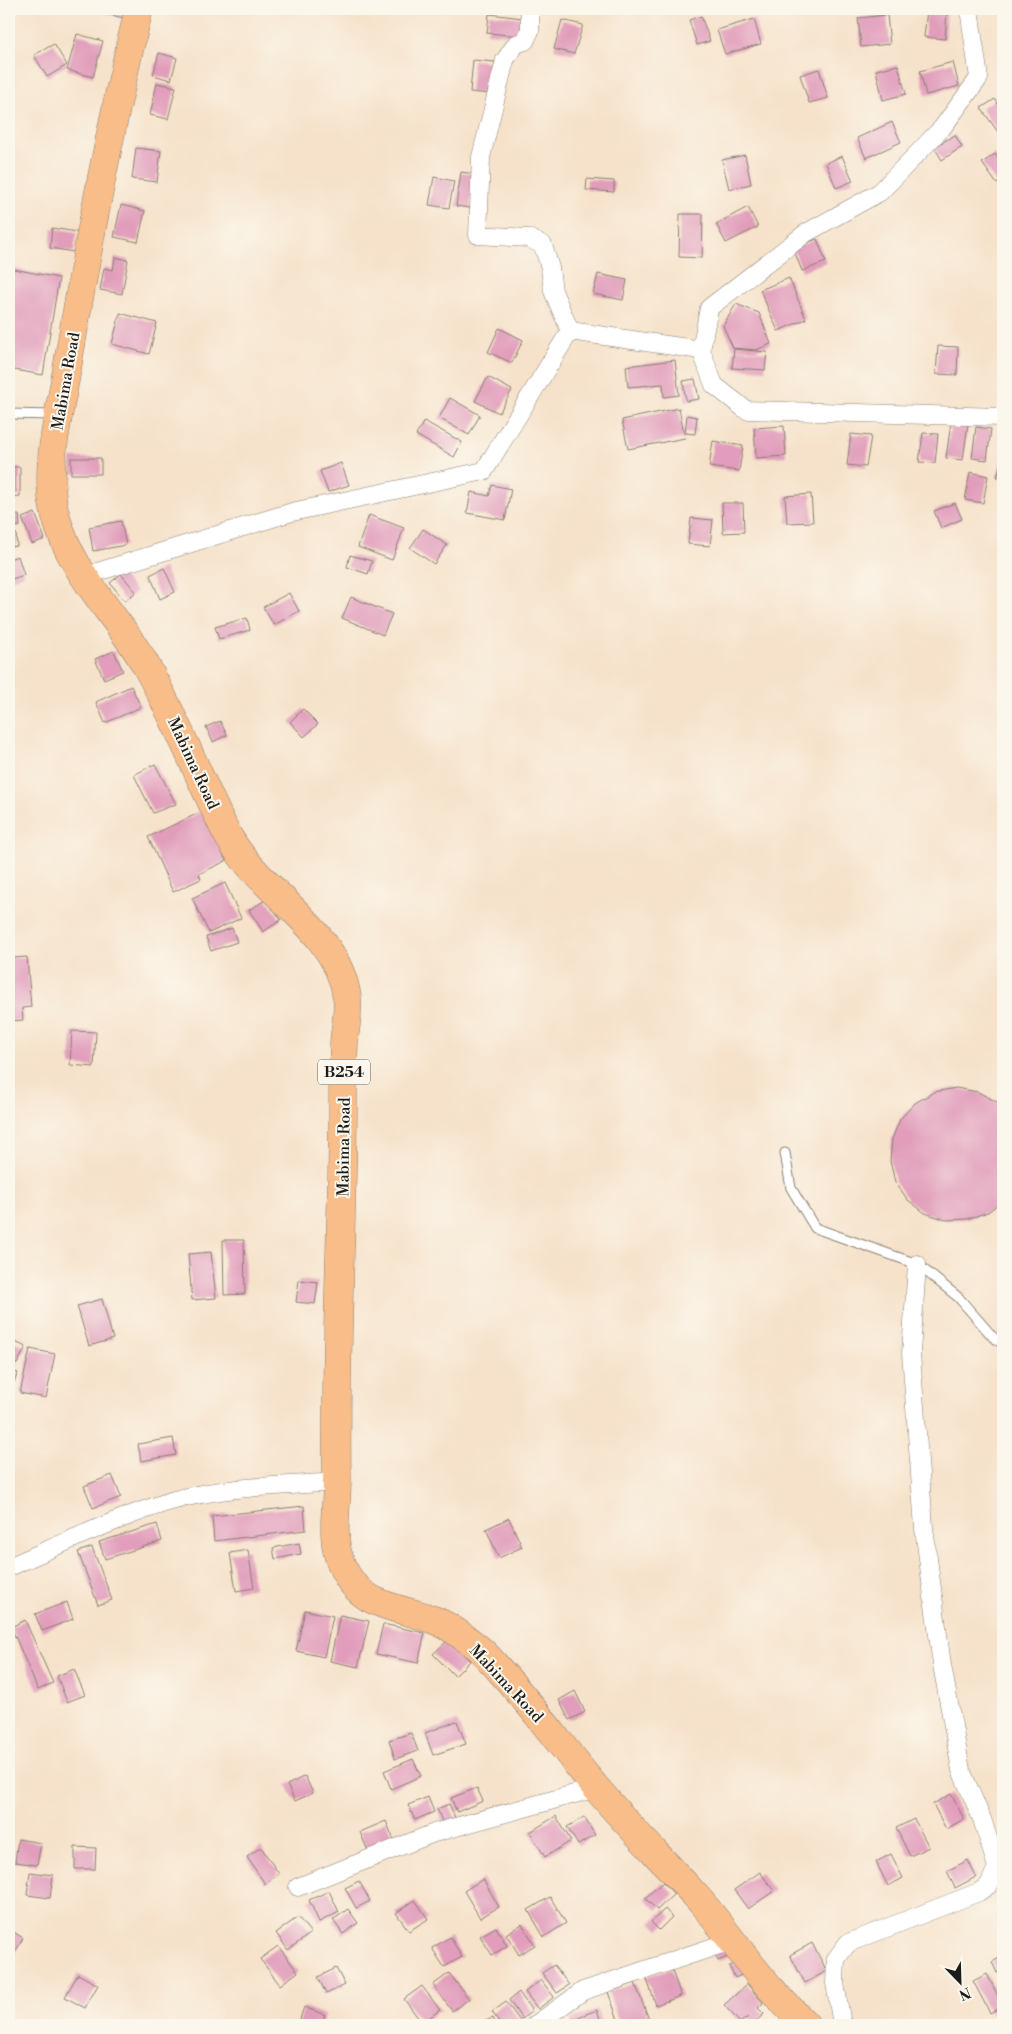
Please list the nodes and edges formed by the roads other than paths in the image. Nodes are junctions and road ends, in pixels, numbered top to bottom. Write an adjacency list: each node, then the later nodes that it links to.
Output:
1 (139, 9): 7 (main road, Mabima Road / B254)
2 (530, 9): 4 (street)
3 (969, 9): 5 (street)
4 (570, 331): 5 (street); 9 (street)
5 (701, 350): 8 (street)
6 (9, 414): 7 (lane)
7 (60, 415): 9 (main road, Mabima Road / B254)
8 (1003, 417)
9 (84, 576): 13 (main road, Mabima Road / B254)
10 (785, 1152): 11 (lane)
11 (917, 1264): 12 (lane); 20 (street)
12 (1003, 1344)
13 (338, 1482): 14 (street); 15 (main road, Mabima Road / B254)
14 (9, 1567)
15 (596, 1788): 16 (street); 17 (main road, Mabima Road / B254)
16 (298, 1887)
17 (734, 1940): 18 (street); 19 (main road, Mabima Road / B254)
18 (535, 2025)
19 (806, 2025)
20 (842, 2025)

